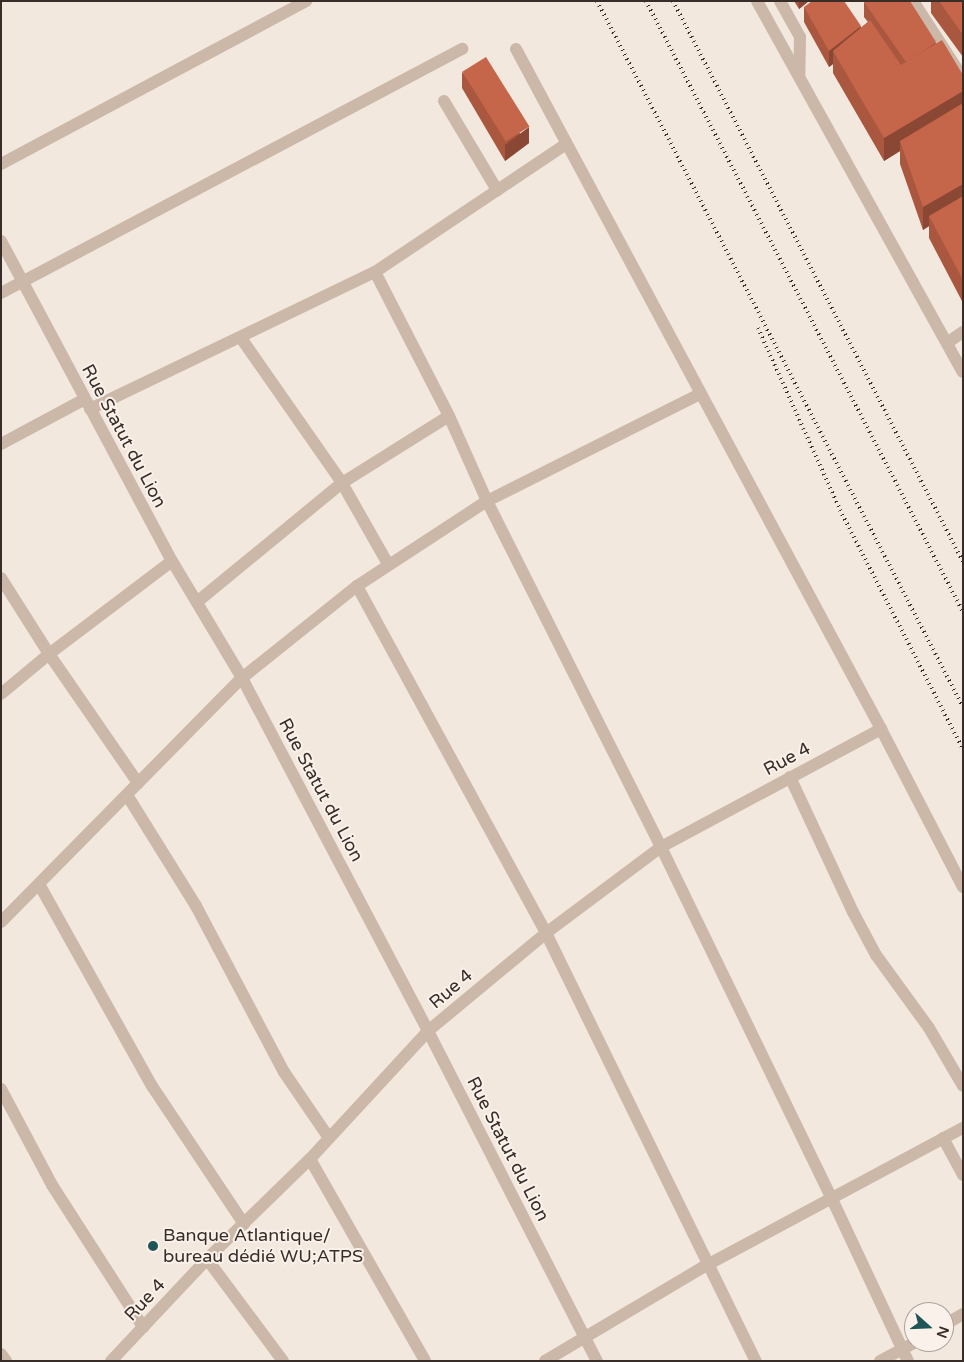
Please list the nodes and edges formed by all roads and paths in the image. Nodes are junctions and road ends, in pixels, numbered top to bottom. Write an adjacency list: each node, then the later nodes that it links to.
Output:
1 (306, 1): 11 (street)
2 (757, 1): 7 (street)
3 (780, 1): 7 (street)
4 (912, 1): 8 (street)
5 (462, 49): 15 (street)
6 (516, 49): 10 (street)
7 (799, 76): 19 (street)
8 (963, 78)
9 (444, 101): 12 (street)
10 (566, 144): 12 (street); 21 (street)
11 (1, 164)
12 (497, 190): 14 (street)
13 (1, 242): 15 (street, Rue Statut du Lion)
14 (375, 272): 18 (street); 23 (street)
15 (22, 282): 16 (street); 22 (street, Rue Statut du Lion)
16 (1, 293)
17 (963, 332): 19 (street)
18 (241, 338): 22 (street); 25 (street)
19 (947, 343): 20 (street)
20 (963, 372)
21 (700, 394): 26 (street); 35 (street)
22 (87, 404): 24 (street); 27 (street, Rue Statut du Lion)
23 (449, 416): 25 (street); 26 (street)
24 (1, 444)
25 (342, 483): 28 (street); 31 (street)
26 (487, 501): 28 (street); 39 (street)
27 (172, 561): 31 (street, Rue Statut du Lion); 32 (street)
28 (388, 564): 30 (street)
29 (1, 578): 32 (street)
30 (357, 586): 33 (street); 43 (street)
31 (198, 602): 33 (street, Rue Statut du Lion)
32 (49, 654): 34 (street); 37 (street)
33 (242, 678): 37 (street); 44 (street, Rue Statut du Lion)
34 (1, 694)
35 (882, 729): 36 (street, Rue 4); 41 (street)
36 (790, 777): 39 (street, Rue 4); 45 (street)
37 (138, 783): 38 (street)
38 (127, 795): 40 (street); 48 (street)
39 (661, 847): 43 (street, Rue 4); 52 (street)
40 (39, 884): 42 (street); 53 (street)
41 (963, 887)
42 (1, 922)
43 (546, 933): 44 (street, Rue 4); 55 (street)
44 (428, 1031): 48 (street, Rue 4); 57 (street, Rue Statut du Lion)
45 (963, 1086)
46 (1, 1089): 56 (street)
47 (963, 1128): 49 (street)
48 (329, 1138): 50 (street, Rue 4)
49 (943, 1138): 51 (street); 52 (street)
50 (310, 1159): 53 (street, Rue 4); 63 (street)
51 (963, 1175)
52 (832, 1199): 55 (street); 59 (street)
53 (244, 1224): 54 (street, Rue 4)
54 (207, 1260): 56 (street, Rue 4); 62 (street)
55 (707, 1265): 57 (street); 66 (street)
56 (143, 1327): 61 (street, Rue 4)
57 (586, 1338): 64 (street); 65 (street, Rue Statut du Lion)
58 (1, 1354): 60 (street)
59 (905, 1355): 67 (street)
60 (6, 1361)
61 (111, 1361)
62 (283, 1361)
63 (425, 1361)
64 (545, 1361)
65 (597, 1361)
66 (756, 1361)
67 (880, 1361)

